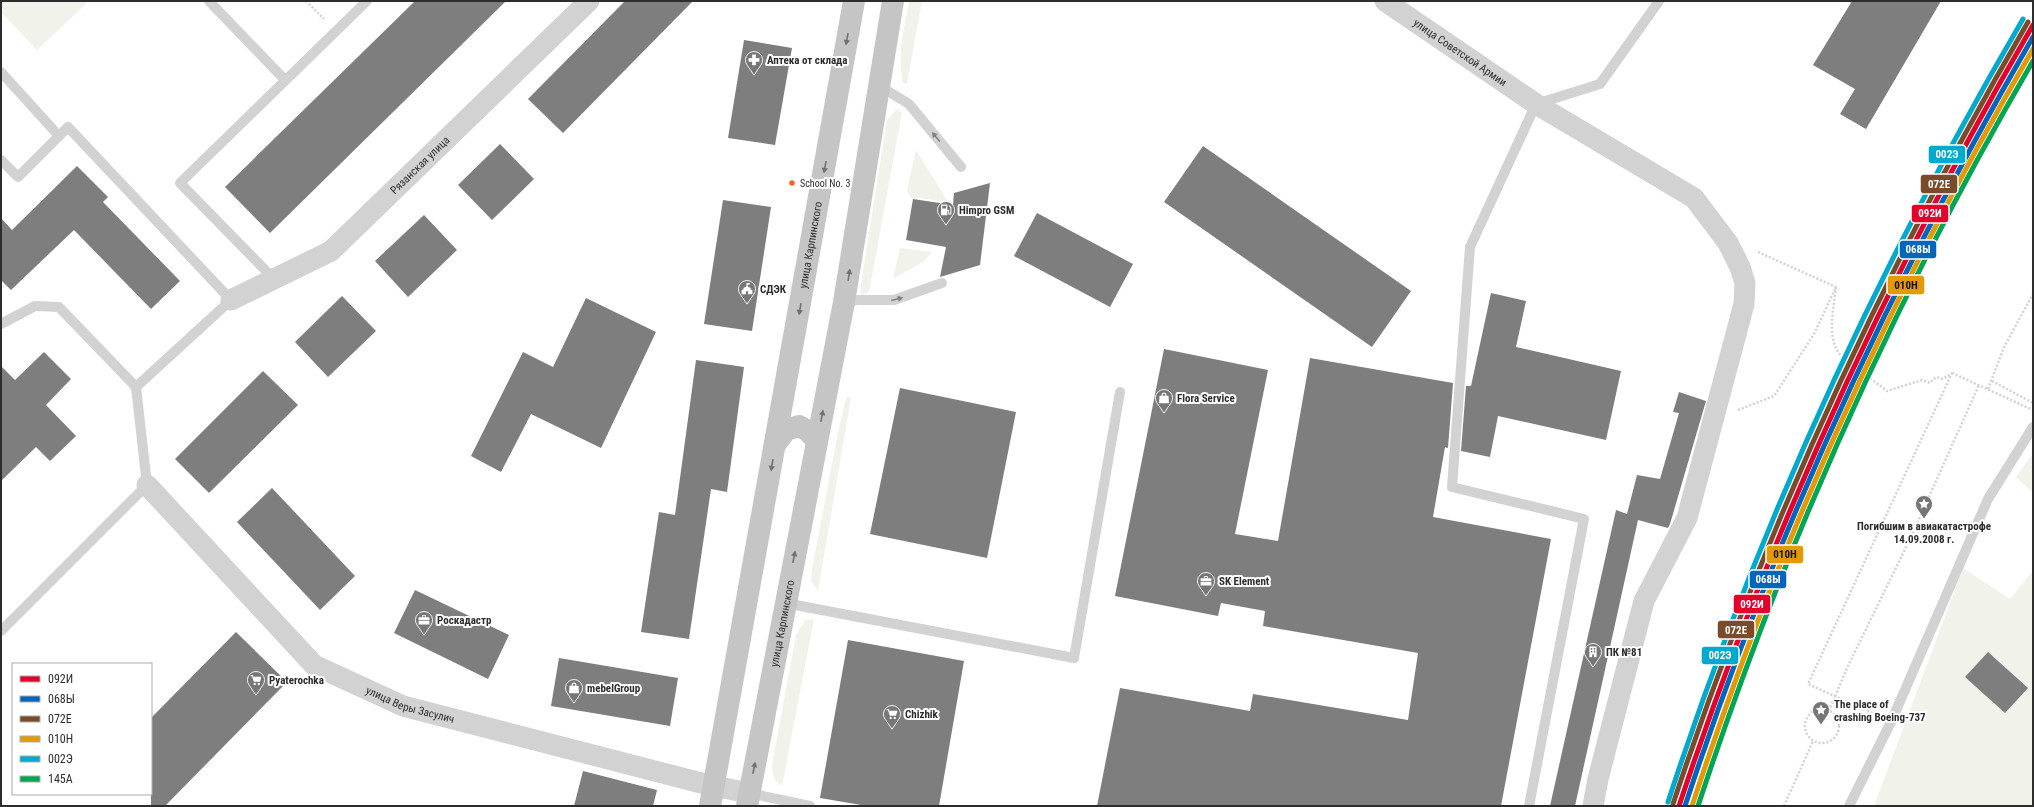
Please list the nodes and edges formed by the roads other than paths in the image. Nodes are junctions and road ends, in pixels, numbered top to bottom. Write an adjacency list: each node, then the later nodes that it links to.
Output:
1 (209, 1): 9 (lane)
2 (367, 1): 9 (lane)
3 (589, 1): 15 (street, Рязанская улица)
4 (854, 1): 24 (main road, улица Карпинского, one-way to 24)
5 (893, 1): 10 (main road, улица Карпинского)
6 (1385, 1): 11 (street, улица Советской Армии)
7 (1659, 1): 11 (lane)
8 (1, 72): 12 (lane)
9 (285, 80): 15 (lane)
10 (878, 85): 14 (lane, one-way to 10); 18 (main road, улица Карпинского, one-way to 10)
11 (1536, 104): 31 (lane); 32 (street, улица Советской Армии)
12 (59, 136): 13 (lane); 17 (lane)
13 (1, 160)
14 (961, 167)
15 (274, 279): 17 (street, Рязанская улица)
16 (942, 283): 18 (lane, one-way to 16)
17 (231, 300): 20 (lane)
18 (844, 302): 23 (main road, улица Карпинского, one-way to 18)
19 (1, 324): 20 (lane)
20 (136, 387): 25 (lane)
21 (1120, 392): 26 (lane)
22 (2033, 427): 33 (lane)
23 (817, 441): 24 (main road); 26 (main road, улица Карпинского, one-way to 23)
24 (776, 443): 28 (main road, улица Карпинского, one-way to 28)
25 (147, 485): 27 (lane); 28 (street, улица Веры Засулич)
26 (785, 603): 29 (main road, улица Карпинского, one-way to 26)
27 (1, 631)
28 (711, 796): 29 (street, улица Веры Засулич)
29 (748, 800): 30 (lane)
30 (810, 806)
31 (1528, 806)
32 (1593, 806)
33 (1848, 806)

